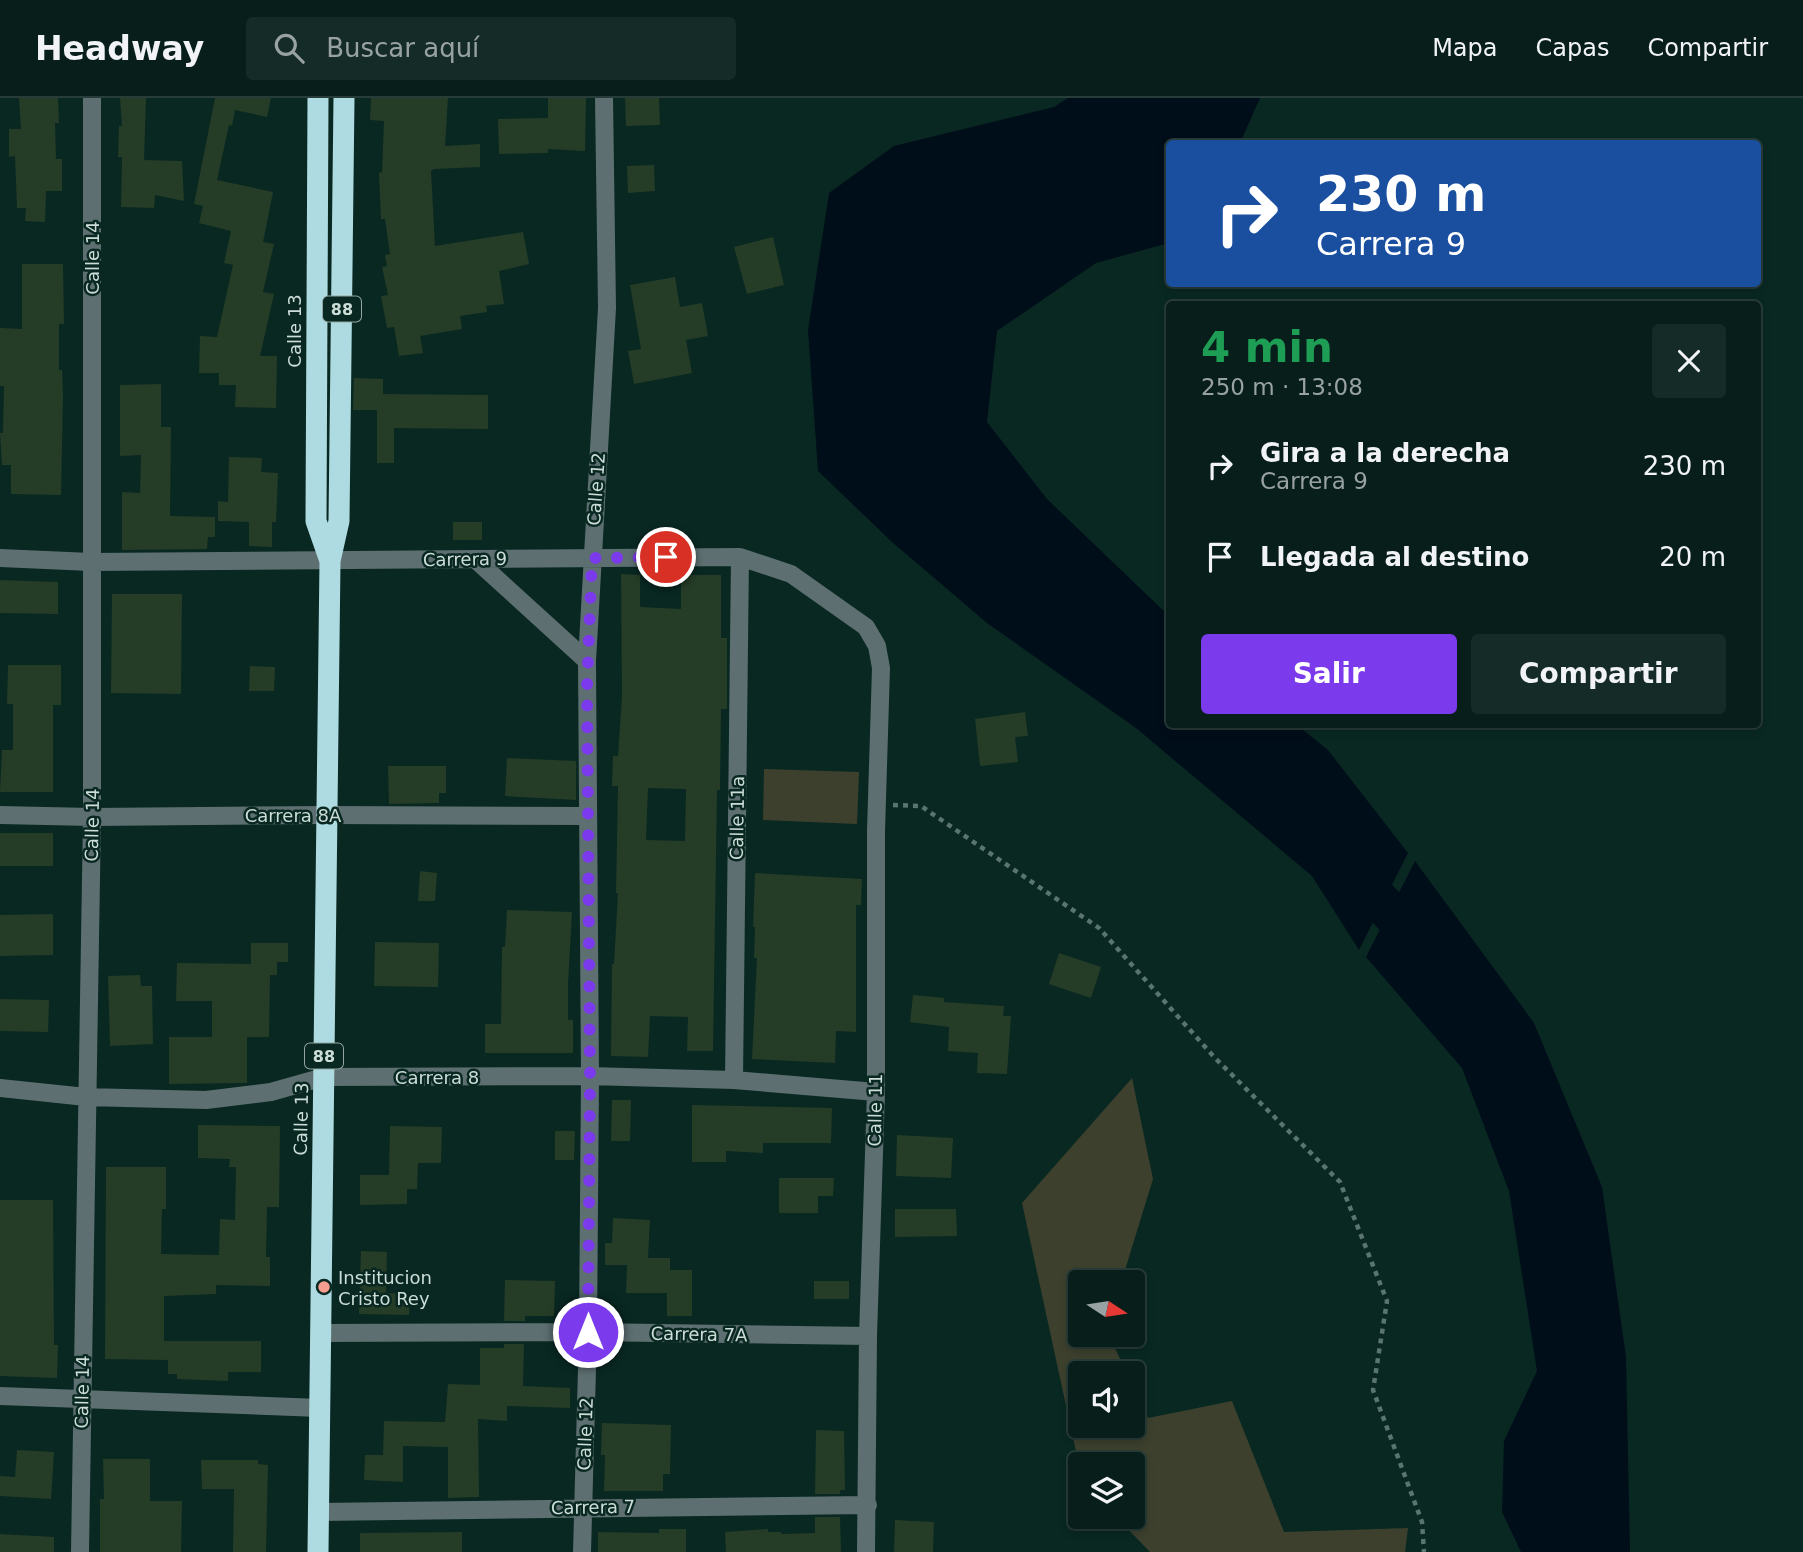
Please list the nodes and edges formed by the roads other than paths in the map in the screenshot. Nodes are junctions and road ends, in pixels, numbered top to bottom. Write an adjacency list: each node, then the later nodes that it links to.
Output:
1 (92, 98): 10 (street, Calle 14)
2 (318, 98): 9 (highway, Calle 13 / 88)
3 (344, 98): 9 (highway, Calle 13 / 88)
4 (604, 98): 7 (street, Calle 12)
5 (740, 557): 7 (street, Carrera 9); 12 (street, Carrera 9); 19 (street, Calle 11a)
6 (0, 558): 10 (street, Carrera 9)
7 (592, 558): 8 (street, Carrera 9); 11 (street, Calle 12)
8 (475, 559): 9 (street, Carrera 9); 11 (street)
9 (330, 561): 10 (street, Carrera 9); 14 (highway, Calle 13 / 88)
10 (92, 562): 16 (street, Calle 14)
11 (587, 661): 15 (street, Calle 12)
12 (881, 668): 21 (street, Calle 11)
13 (0, 815): 16 (street, Carrera 8A)
14 (326, 815): 15 (street, Carrera 8A); 16 (street, Carrera 8A); 18 (highway, Calle 13 / 88)
15 (587, 816): 17 (street, Calle 12)
16 (92, 817): 22 (street, Calle 14)
17 (590, 1076): 18 (street, Carrera 8); 19 (street, Carrera 8); 23 (street, Calle 12)
18 (324, 1077): 22 (street, Carrera 8); 24 (highway, Calle 13 / 88)
19 (734, 1080): 21 (street, Carrera 8)
20 (0, 1088): 22 (street, Carrera 8)
21 (876, 1091): 25 (street, Calle 11)
22 (86, 1097): 27 (street, Calle 14)
23 (588, 1332): 24 (street, Carrera 7A); 25 (street, Carrera 7A); 30 (street, Calle 12)
24 (321, 1333): 28 (highway, Calle 13 / 88)
25 (868, 1336): 29 (street, Calle 11)
26 (0, 1396): 27 (street)
27 (82, 1398): 28 (street); 32 (street, Calle 14)
28 (320, 1408): 31 (highway, Calle 13 / 88)
29 (868, 1505): 30 (street, Carrera 7); 35 (street, Calle 11)
30 (583, 1507): 31 (street, Carrera 7); 34 (street, Calle 12)
31 (319, 1512): 33 (highway, Calle 13 / 88)
32 (80, 1552)
33 (318, 1552)
34 (582, 1552)
35 (866, 1552)

